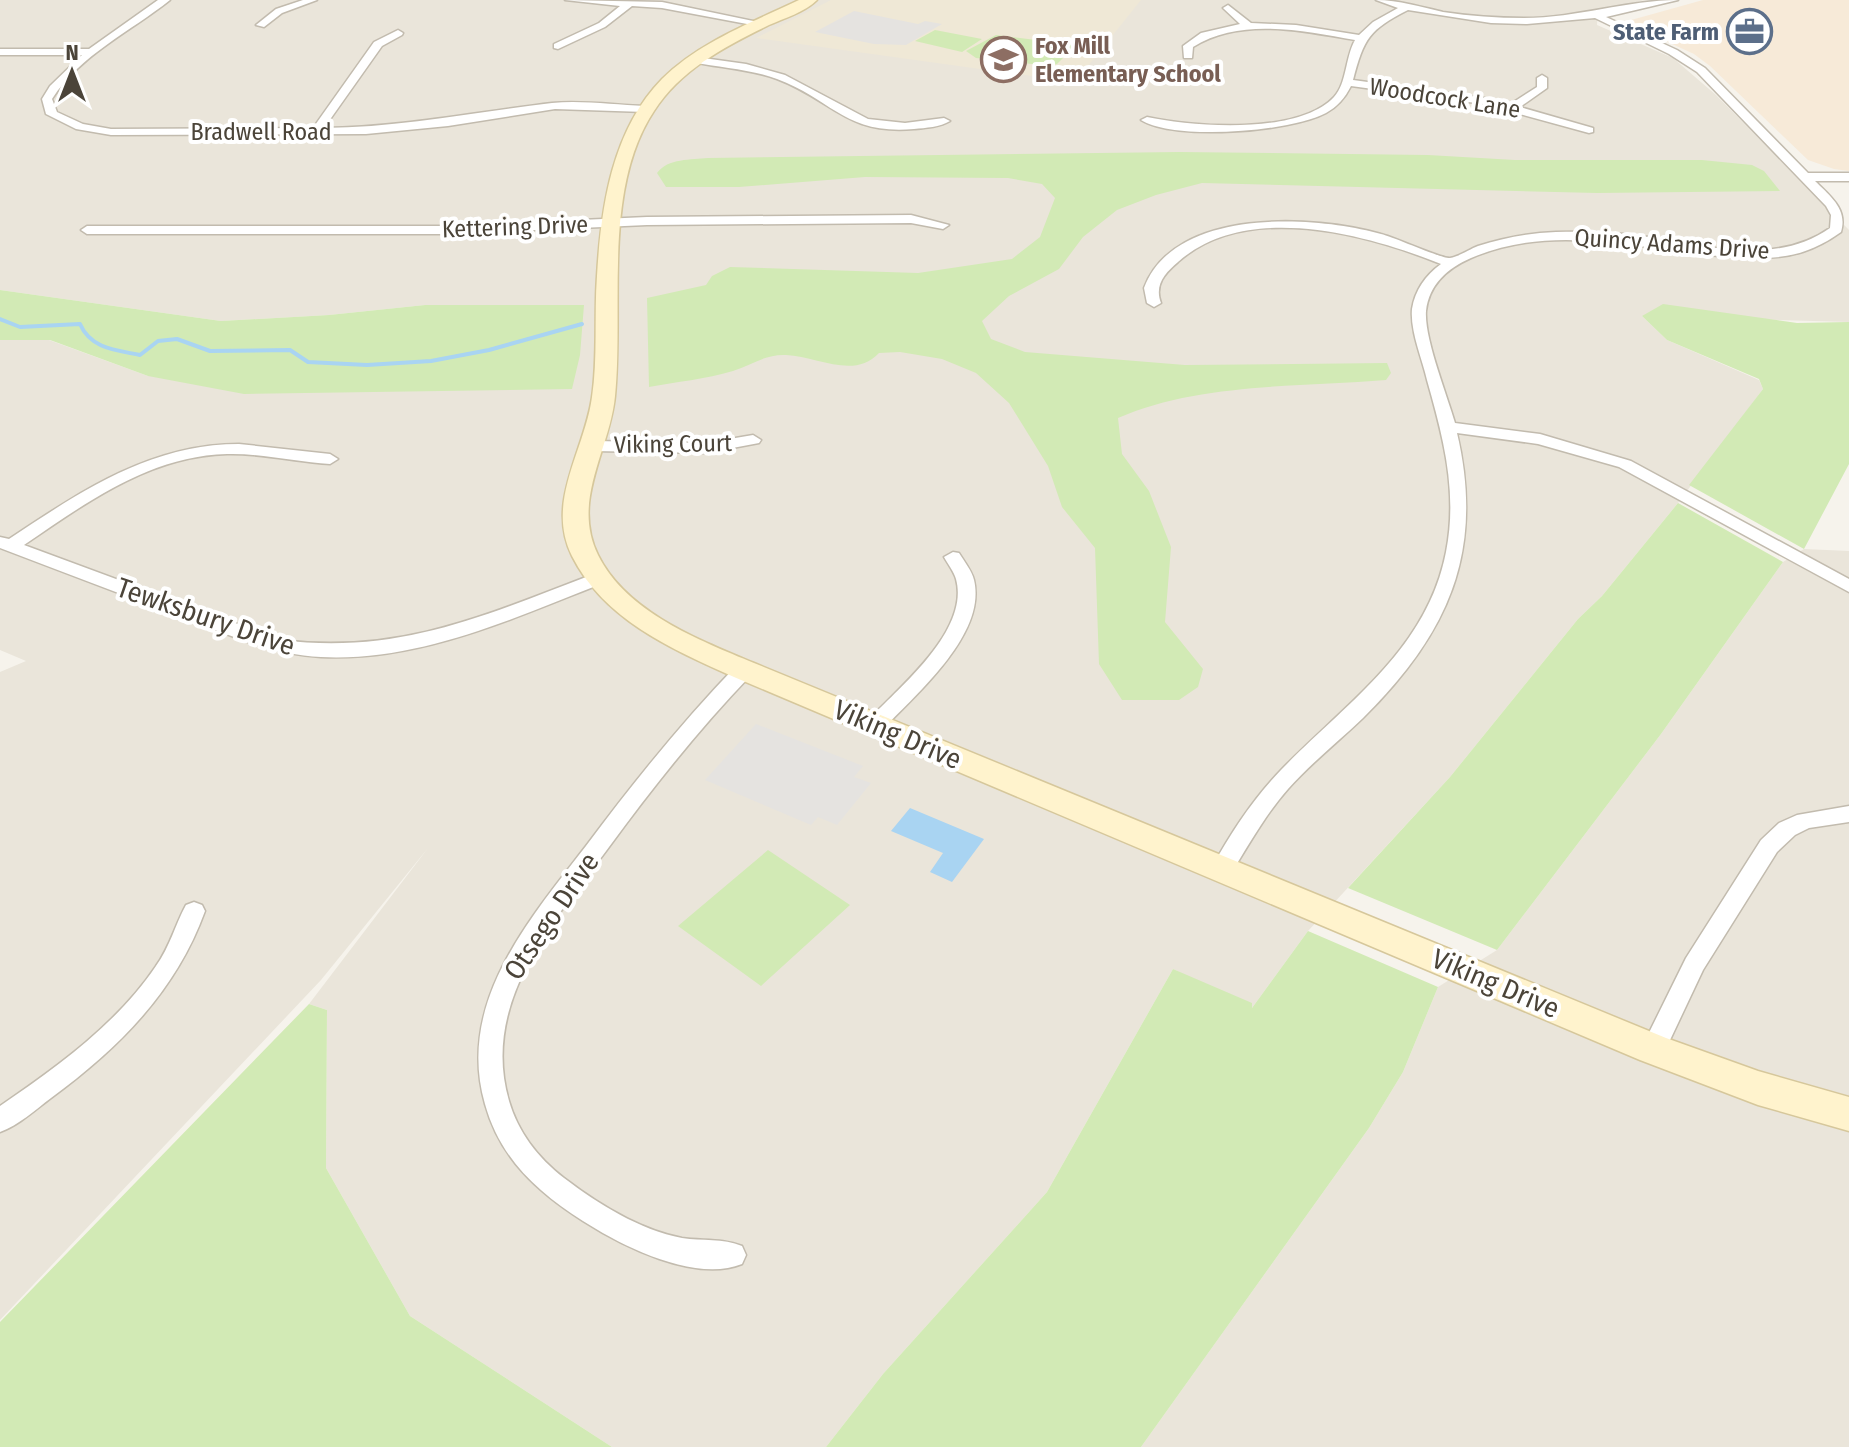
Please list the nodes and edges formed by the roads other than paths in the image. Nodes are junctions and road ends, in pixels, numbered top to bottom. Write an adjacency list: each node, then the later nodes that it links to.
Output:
1 (165, 0): 18 (street, Bradwell Road)
2 (312, 0): 12 (street)
3 (570, 0): 7 (street)
4 (810, 0): 11 (street, Viking Drive)
5 (1381, 0): 8 (street)
6 (1673, 0): 10 (street)
7 (631, 2): 11 (street); 16 (street)
8 (1407, 7): 10 (street); 15 (street)
9 (1228, 8): 13 (street)
10 (1599, 17): 29 (street, Quincy Adams Drive)
11 (763, 24): 20 (street, Viking Drive)
12 (261, 25)
13 (1249, 27): 15 (street); 19 (street)
14 (398, 33): 28 (street)
15 (1361, 38): 22 (street)
16 (558, 46)
17 (0, 52): 18 (street)
18 (94, 52): 28 (street, Bradwell Road)
19 (1188, 56)
20 (696, 60): 24 (street, Viking Drive); 26 (street)
21 (1542, 78): 23 (street)
22 (1345, 82): 23 (street, Woodcock Lane); 25 (street)
23 (1513, 107): 27 (street, Woodcock Lane)
24 (645, 109): 28 (street, Bradwell Road); 31 (street, Viking Drive)
25 (1147, 120)
26 (944, 121)
27 (1589, 130)
28 (316, 131)
29 (1808, 177): 30 (street); 34 (street, Quincy Adams Drive)
30 (1849, 177)
31 (609, 223): 32 (street, Kettering Drive); 33 (street, Kettering Drive); 38 (street, Viking Drive)
32 (943, 225)
33 (87, 230)
34 (1450, 263): 35 (street); 36 (street, Quincy Adams Drive)
35 (1154, 303)
36 (1446, 427): 43 (street); 47 (street, Quincy Adams Drive)
37 (753, 440): 38 (street, Viking Court)
38 (593, 446): 42 (street, Viking Drive)
39 (330, 459): 40 (street)
40 (5, 544): 42 (street, Tewksbury Drive)
41 (953, 557): 45 (street)
42 (600, 578): 44 (street, Viking Drive)
43 (1849, 586)
44 (744, 670): 45 (street, Viking Drive); 52 (street, Otsego Drive)
45 (876, 724): 47 (street, Viking Drive)
46 (1849, 814): 49 (street)
47 (1222, 869): 49 (street, Viking Drive)
48 (194, 911): 51 (street)
49 (1653, 1049): 50 (street, Viking Drive)
50 (1849, 1114)
51 (0, 1120)
52 (732, 1255)

